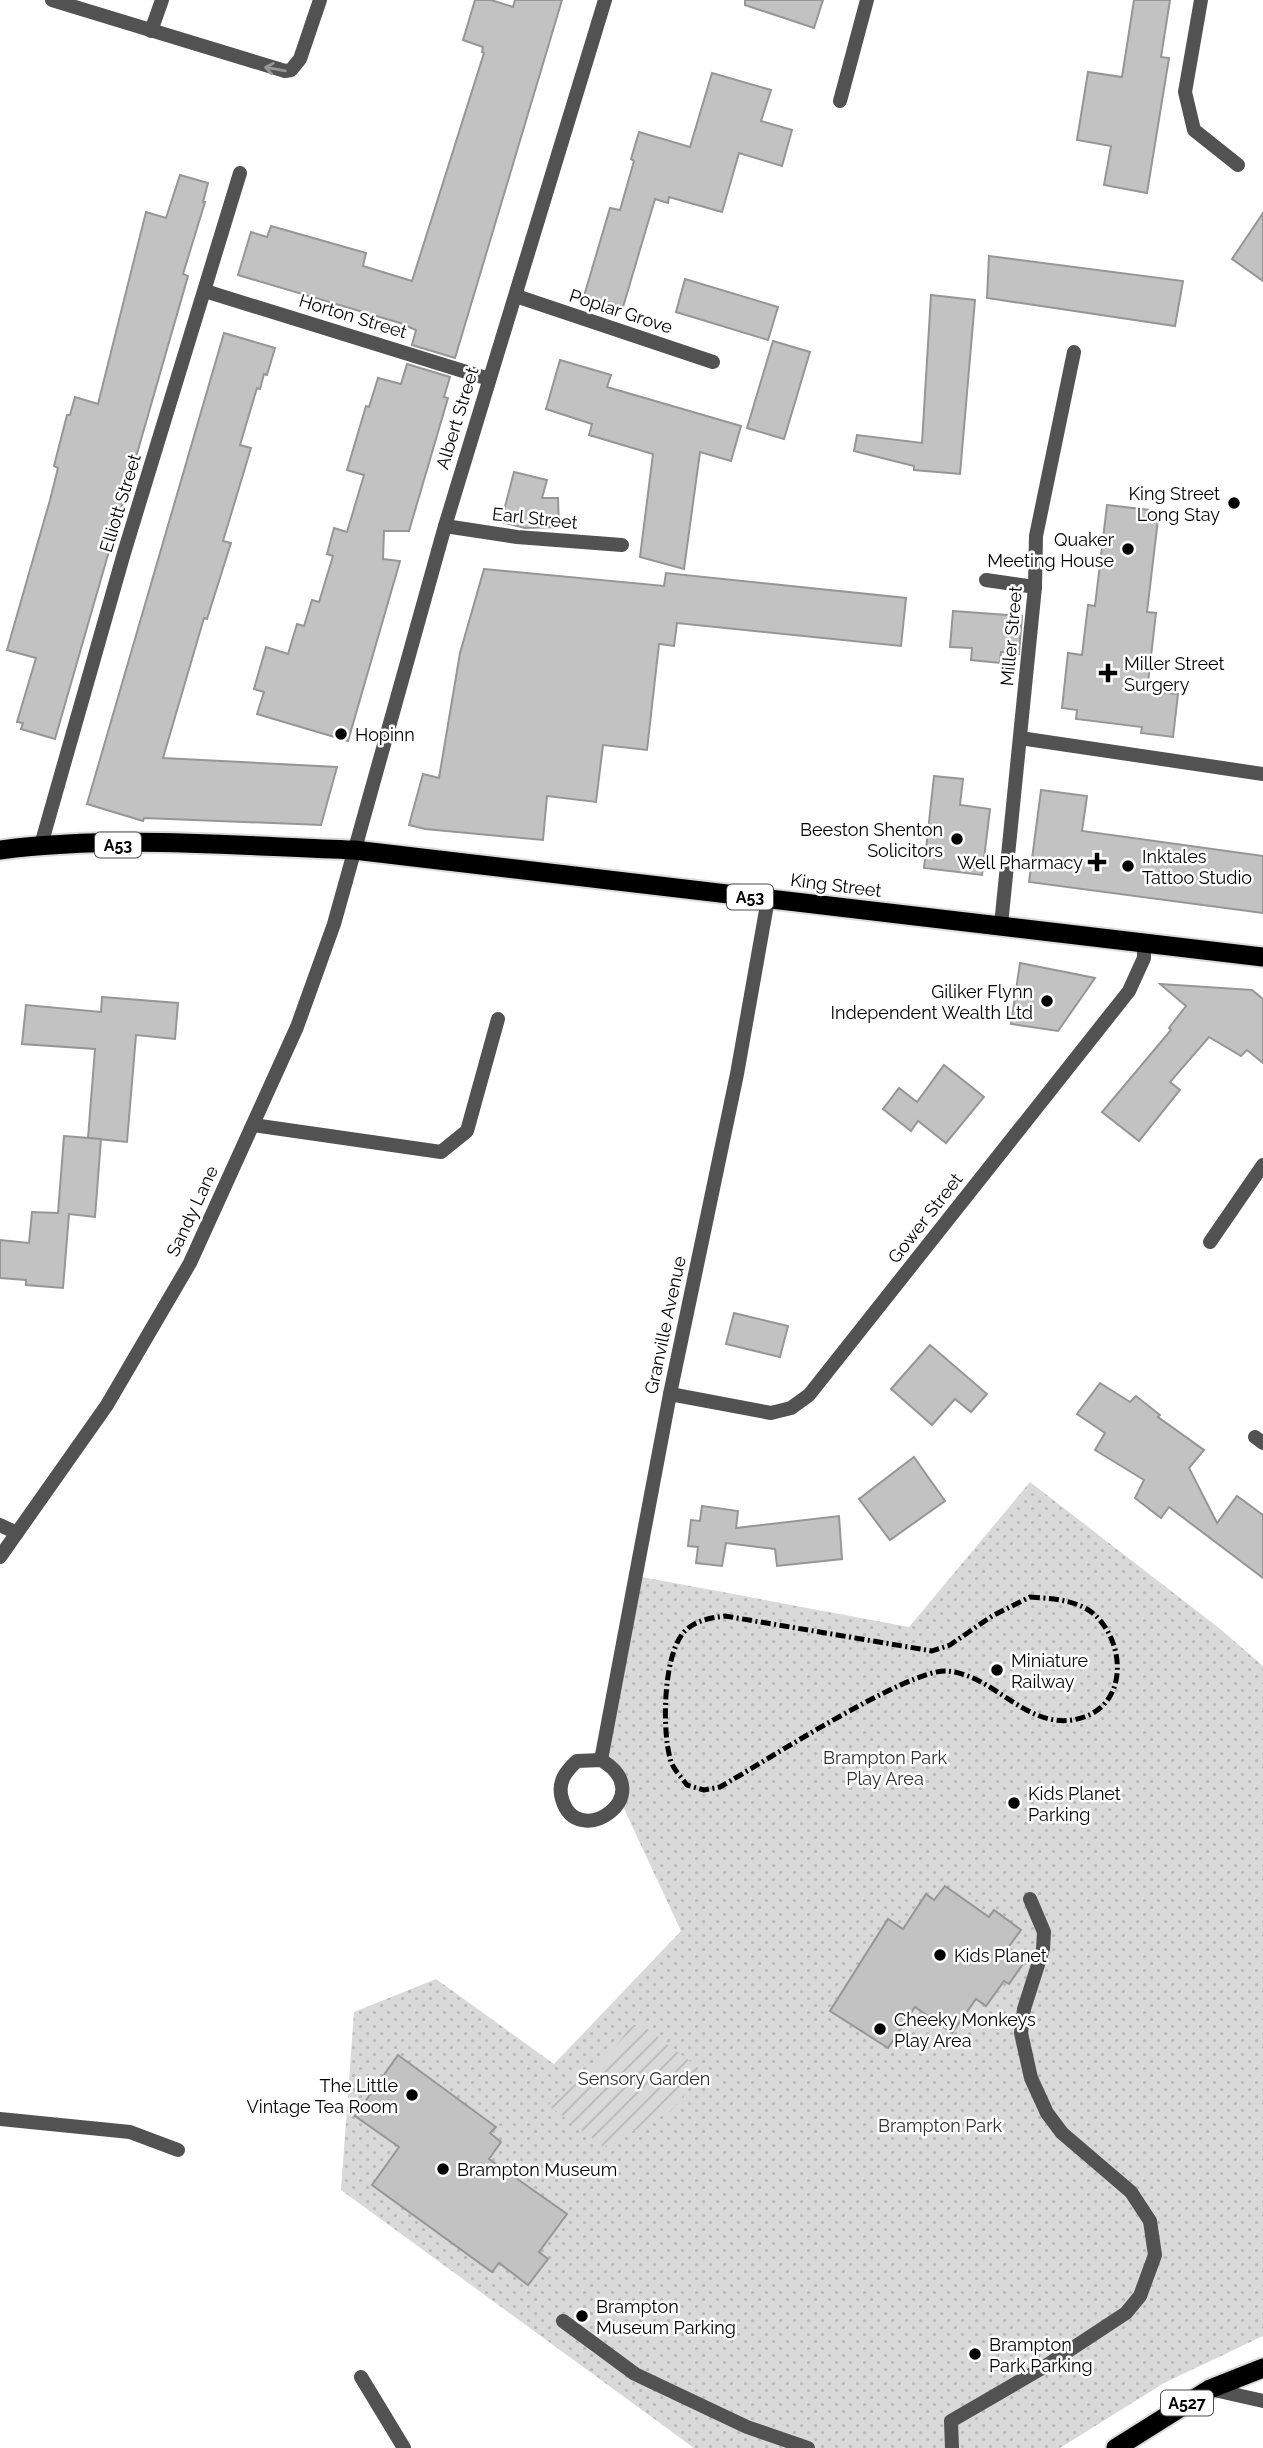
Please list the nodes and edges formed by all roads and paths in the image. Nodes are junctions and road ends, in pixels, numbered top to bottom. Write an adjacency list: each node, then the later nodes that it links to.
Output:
1 (52, 0): 7 (street)
2 (162, 0): 7 (street)
3 (320, 0): 7 (street, one-way to 7)
4 (605, 0): 12 (street, Albert Street)
5 (867, 0): 8 (street)
6 (1201, 0): 9 (street)
7 (151, 31)
8 (840, 101)
9 (1238, 165)
10 (240, 173): 11 (street, Elliott Street)
11 (205, 291): 15 (street, Horton Street); 22 (street, Elliott Street)
12 (516, 296): 14 (street, Poplar Grove); 15 (street, Albert Street)
13 (1074, 352): 19 (street, Miller Street)
14 (713, 362)
15 (489, 379): 16 (street, Albert Street)
16 (445, 526): 17 (street, Earl Street); 24 (street, Albert Street)
17 (622, 545)
18 (986, 580): 19 (street)
19 (1035, 587): 20 (street, Miller Street)
20 (1020, 738): 21 (street); 26 (street, Miller Street)
21 (1263, 774)
22 (41, 845): 23 (highway, A53); 24 (highway, King Street / A53)
23 (0, 850)
24 (354, 850): 25 (highway, King Street / A53); 30 (street, Sandy Lane)
25 (768, 899): 26 (highway, King Street / A53); 33 (street, Granville Avenue)
26 (1001, 925): 27 (highway, King Street / A53)
27 (1144, 943): 28 (highway, King Street / A53); 33 (street, Gower Street)
28 (1263, 957)
29 (498, 1019): 30 (street)
30 (253, 1125): 35 (street, Sandy Lane)
31 (1263, 1165): 32 (street)
32 (1210, 1242)
33 (670, 1394): 37 (street, Granville Avenue)
34 (0, 1525): 35 (street)
35 (17, 1533): 36 (street, Sandy Lane)
36 (0, 1557)
37 (601, 1760): 37 (street)
38 (1030, 1899): 48 (street)
39 (0, 2119): 40 (street)
40 (178, 2150)
41 (562, 2321): 47 (street)
42 (1263, 2368): 44 (highway, A527)
43 (361, 2378): 46 (street)
44 (1210, 2389): 45 (street); 49 (highway, A527)
45 (1263, 2401)
46 (404, 2448)
47 (808, 2448)
48 (952, 2448)
49 (1116, 2448)

